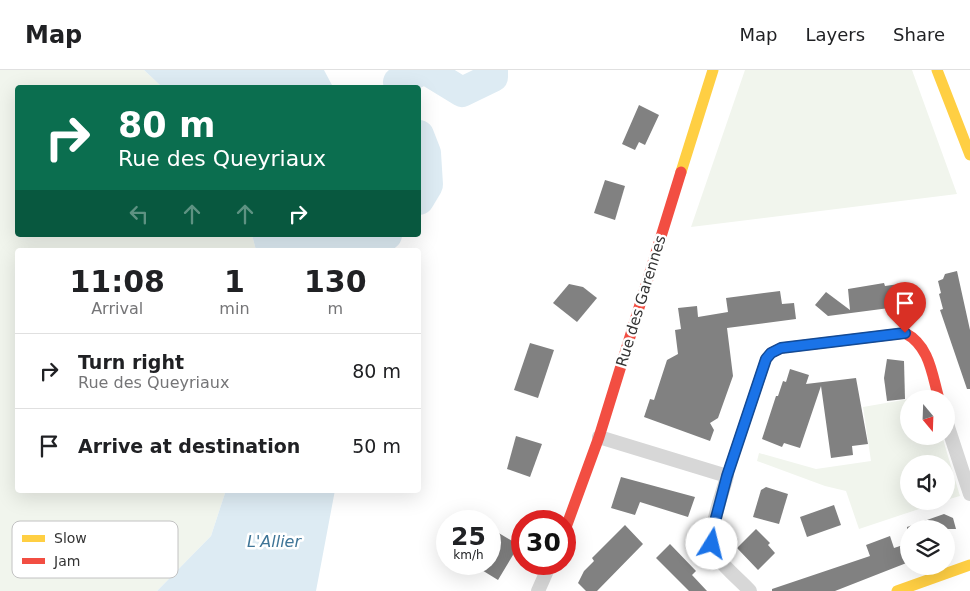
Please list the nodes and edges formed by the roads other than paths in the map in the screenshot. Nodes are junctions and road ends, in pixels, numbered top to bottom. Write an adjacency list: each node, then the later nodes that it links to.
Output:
1 (712, 70): 5 (street, Rue des Garennes)
2 (937, 70): 3 (street)
3 (970, 155)
4 (936, 390): 7 (street)
5 (599, 437): 7 (street); 9 (street, Rue des Garennes)
6 (954, 445): 8 (street)
7 (727, 476): 13 (street)
8 (970, 494)
9 (574, 510)
10 (970, 565): 14 (street)
11 (545, 575): 12 (street)
12 (538, 591)
13 (750, 591)
14 (897, 591)

